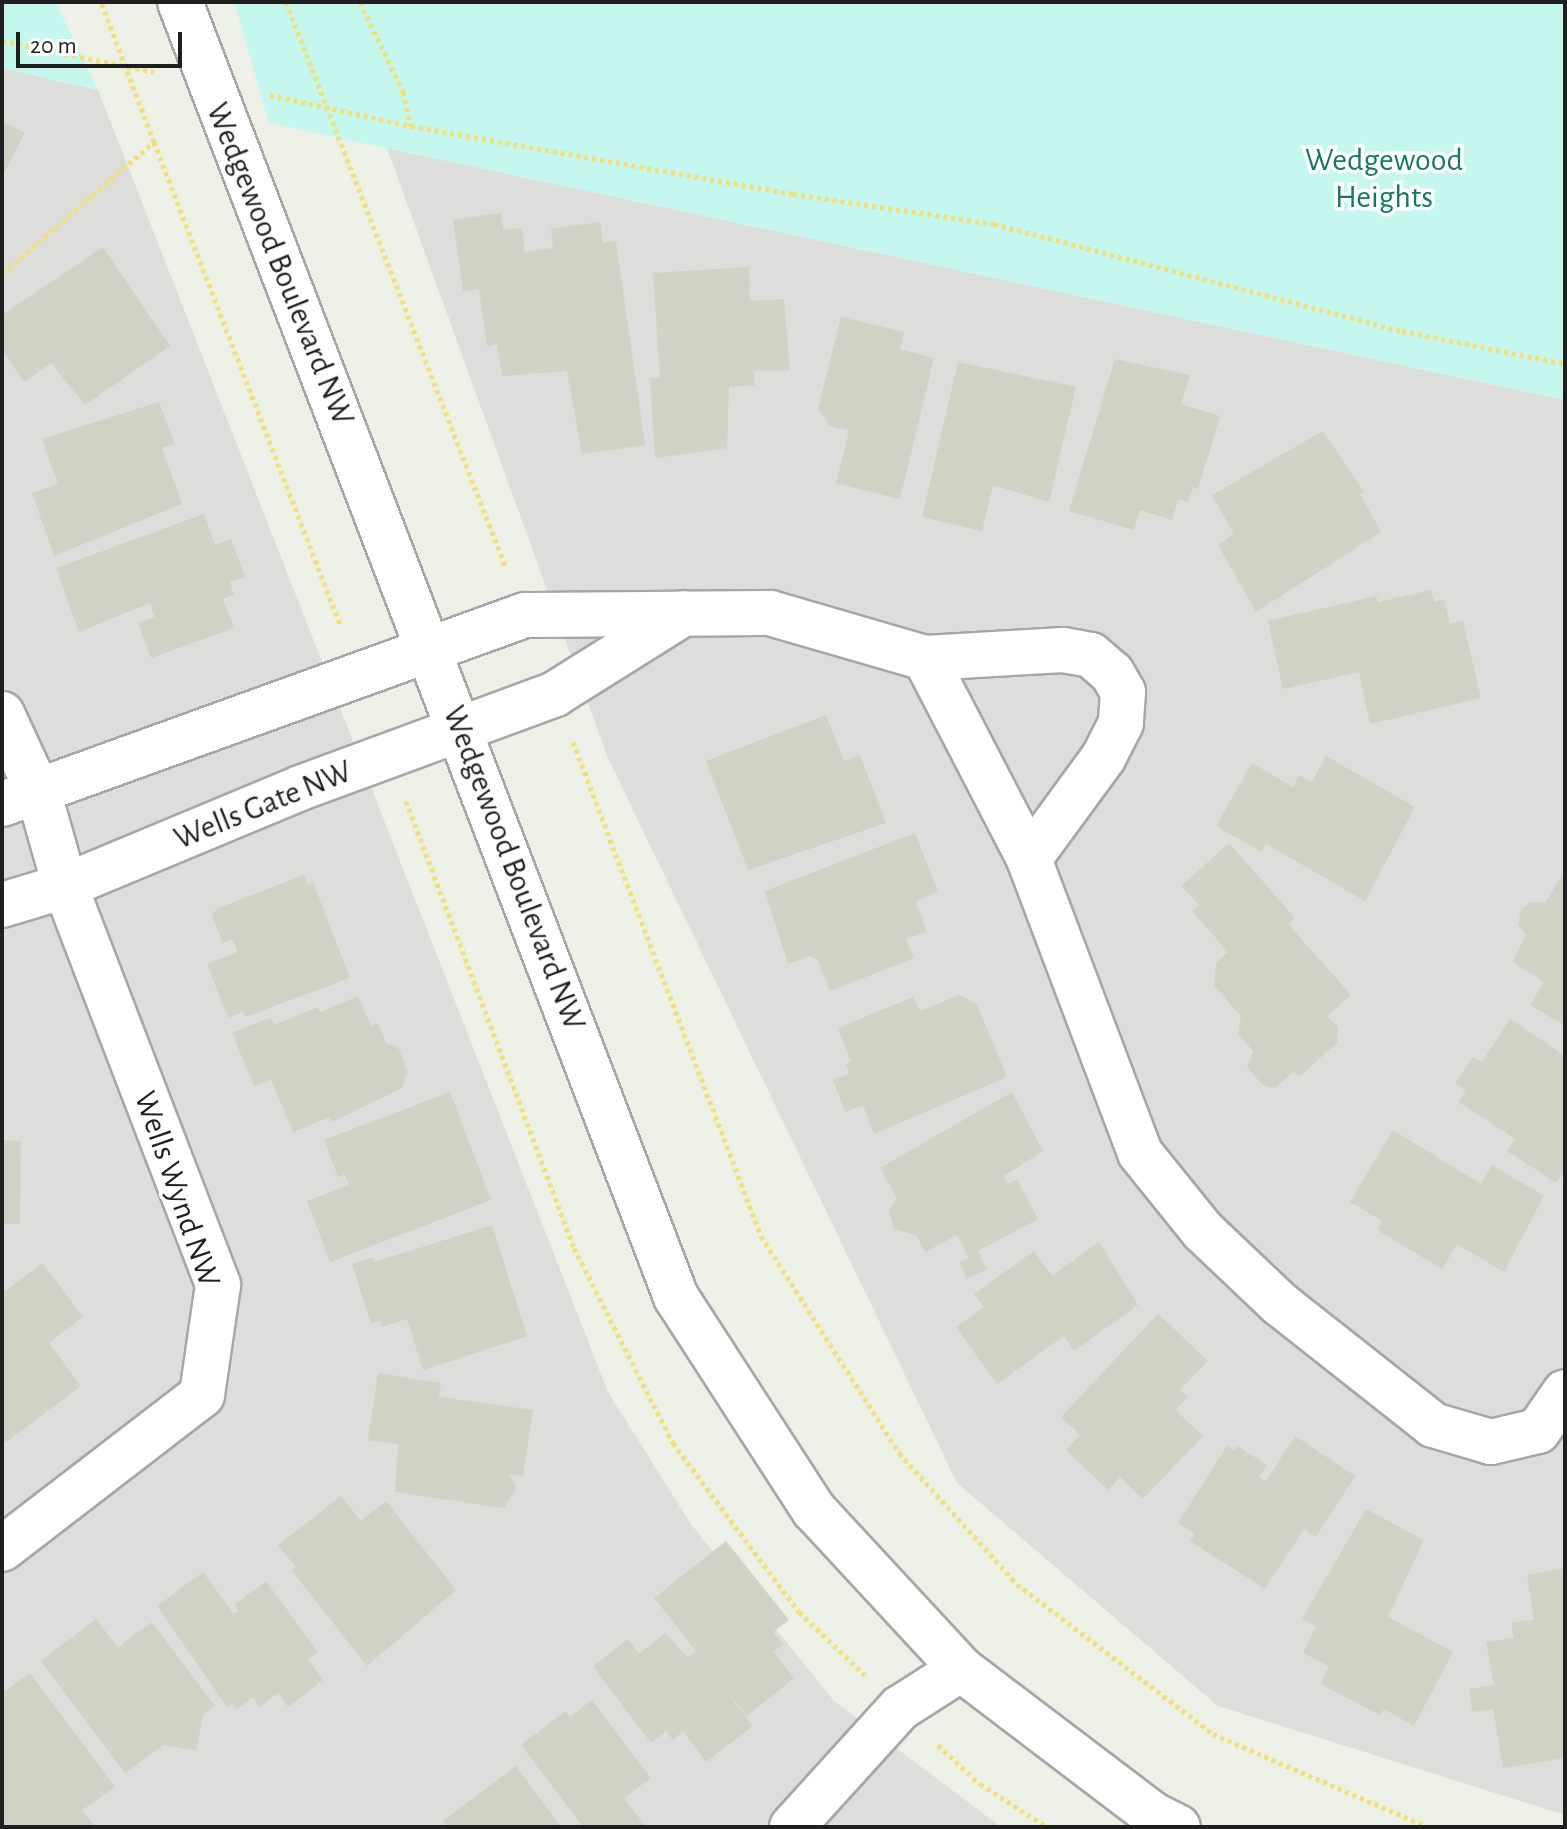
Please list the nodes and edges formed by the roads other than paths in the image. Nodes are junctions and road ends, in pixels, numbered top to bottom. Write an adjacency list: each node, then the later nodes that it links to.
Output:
1 (180, 2): 3 (street, Wedgewood Boulevard NW)
2 (684, 613): 3 (street); 4 (street); 6 (street, Wells Gate NW)
3 (431, 646): 6 (street, Wedgewood Boulevard NW); 7 (street)
4 (925, 658): 8 (street); 8 (street)
5 (2, 714): 7 (street, Wells Wynd NW)
6 (462, 730): 9 (street, Wells Gate NW); 13 (street, Wedgewood Boulevard NW)
7 (20, 799): 9 (street, Wells Wynd NW)
8 (1029, 859): 11 (street)
9 (65, 886): 10 (street); 12 (street, Wells Wynd NW)
10 (2, 905)
11 (1565, 1392)
12 (2, 1549)
13 (961, 1669): 14 (street); 15 (street, Wedgewood Boulevard NW)
14 (792, 1827)
15 (1178, 1827)

